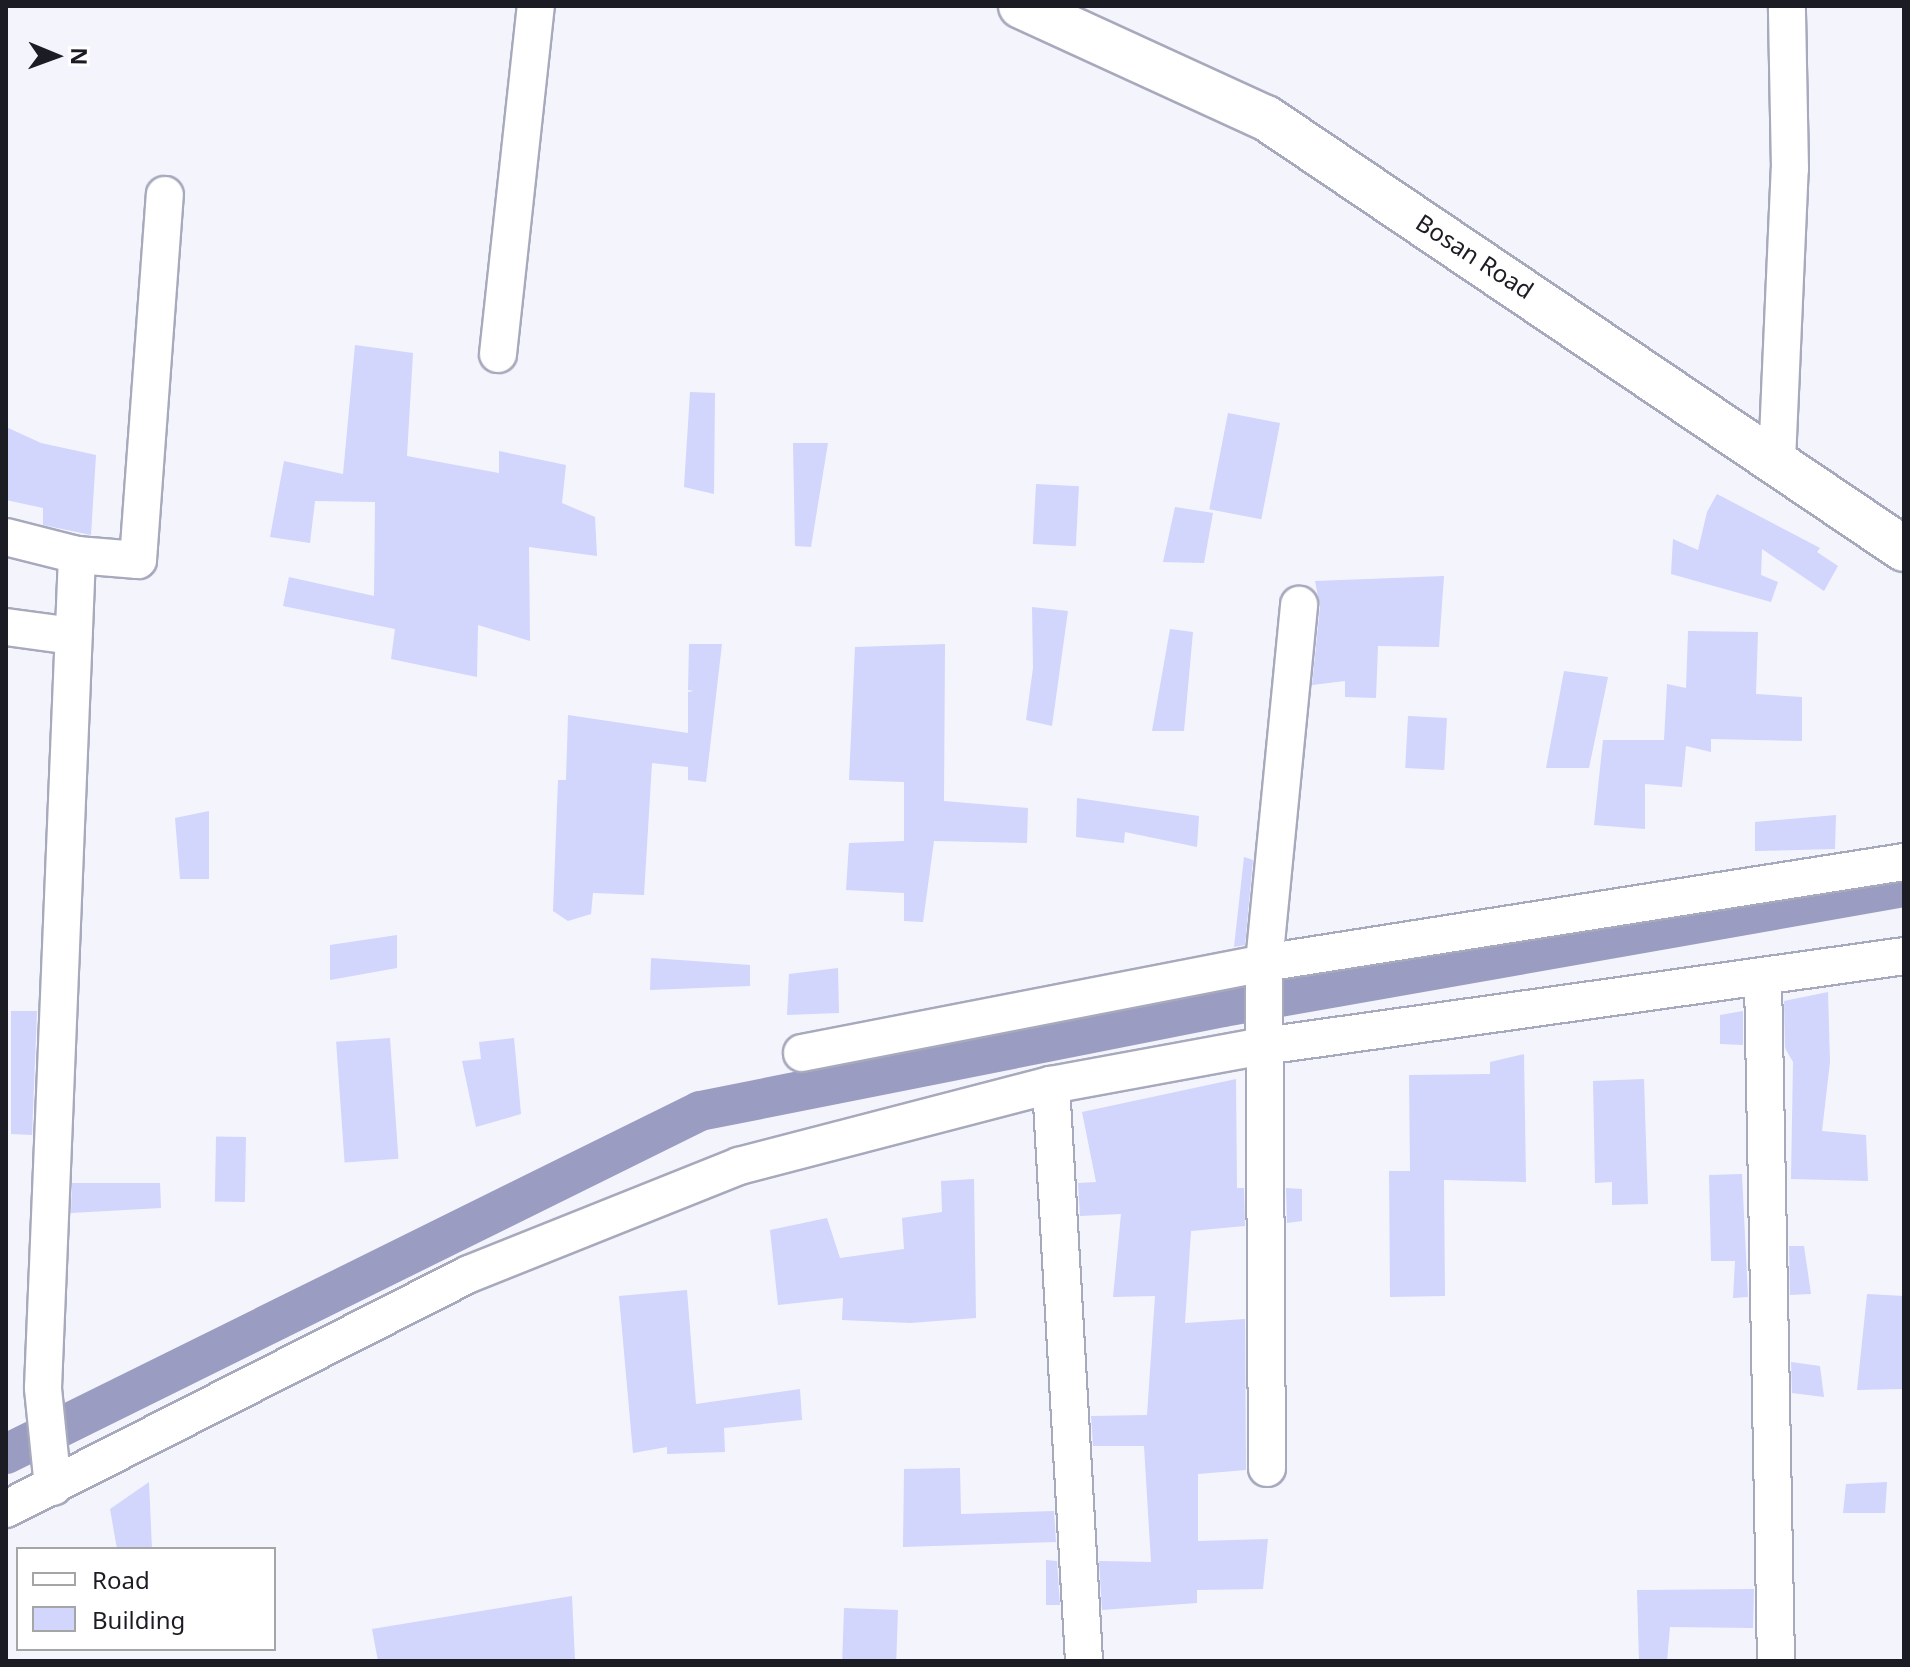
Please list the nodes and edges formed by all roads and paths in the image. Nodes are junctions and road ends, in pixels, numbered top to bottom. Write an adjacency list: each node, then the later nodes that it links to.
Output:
1 (536, 6): 5 (street)
2 (1021, 6): 6 (main road, Bosan Road)
3 (1787, 6): 6 (street)
4 (165, 195): 9 (street)
5 (498, 354)
6 (1777, 461): 8 (main road, Bosan Road)
7 (6, 537): 9 (street)
8 (1904, 549)
9 (77, 555): 12 (street)
10 (1299, 605): 15 (street)
11 (6, 627): 12 (street)
12 (73, 636): 21 (street)
13 (1904, 862): 15 (street)
14 (1904, 956): 16 (street)
15 (1265, 975): 17 (street); 18 (street)
16 (1763, 979): 17 (street); 24 (street)
17 (1266, 1036): 19 (street); 20 (street)
18 (802, 1053)
19 (1051, 1085): 21 (street); 23 (street)
20 (1267, 1468)
21 (50, 1476): 22 (street)
22 (6, 1509)
23 (1084, 1661)
24 (1776, 1661)

